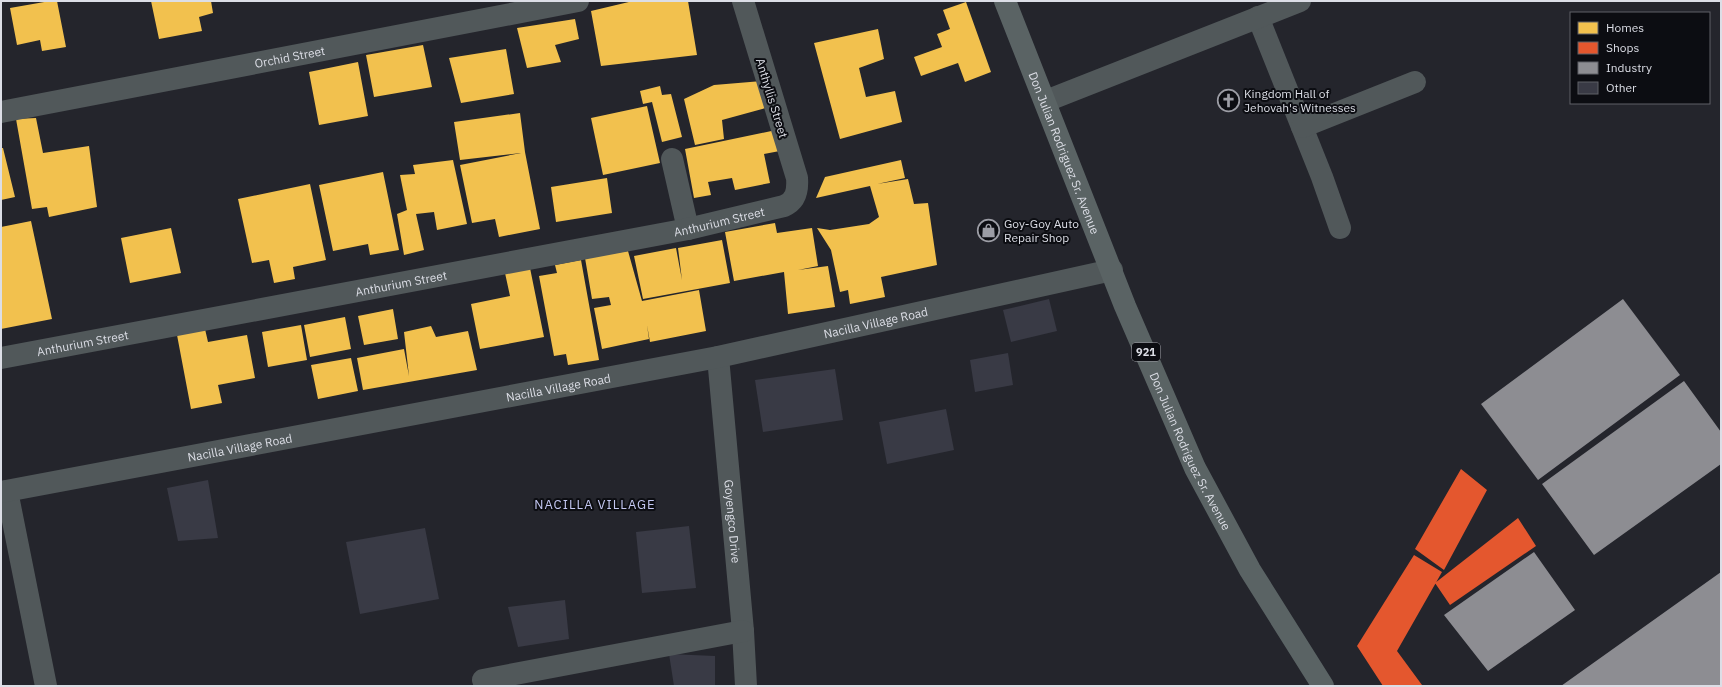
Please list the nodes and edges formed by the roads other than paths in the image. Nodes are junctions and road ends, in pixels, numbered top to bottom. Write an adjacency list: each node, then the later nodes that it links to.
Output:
1 (578, 1): 8 (street, Orchid Street)
2 (743, 1): 11 (street, Anthyllis Street)
3 (1005, 1): 7 (main road, Don Julian Rodriguez Sr. Avenue / 921)
4 (1300, 1): 5 (street)
5 (1258, 17): 7 (street); 9 (street)
6 (1415, 82): 9 (street)
7 (1046, 101): 14 (main road, Don Julian Rodriguez Sr. Avenue / 921)
8 (1, 112)
9 (1302, 127): 12 (street)
10 (672, 159): 13 (street)
11 (795, 196): 13 (street, Anthurium Street)
12 (1340, 228)
13 (688, 229): 16 (street, Anthurium Street)
14 (1112, 270): 15 (street, Nacilla Village Road); 22 (main road, Don Julian Rodriguez Sr. Avenue / 921)
15 (718, 357): 17 (street, Nacilla Village Road); 18 (street, Goyengco Drive)
16 (1, 358)
17 (4, 492): 20 (street)
18 (742, 631): 19 (street); 21 (street, Goyengco Drive)
19 (483, 680)
20 (46, 686)
21 (746, 686)
22 (1323, 686)

